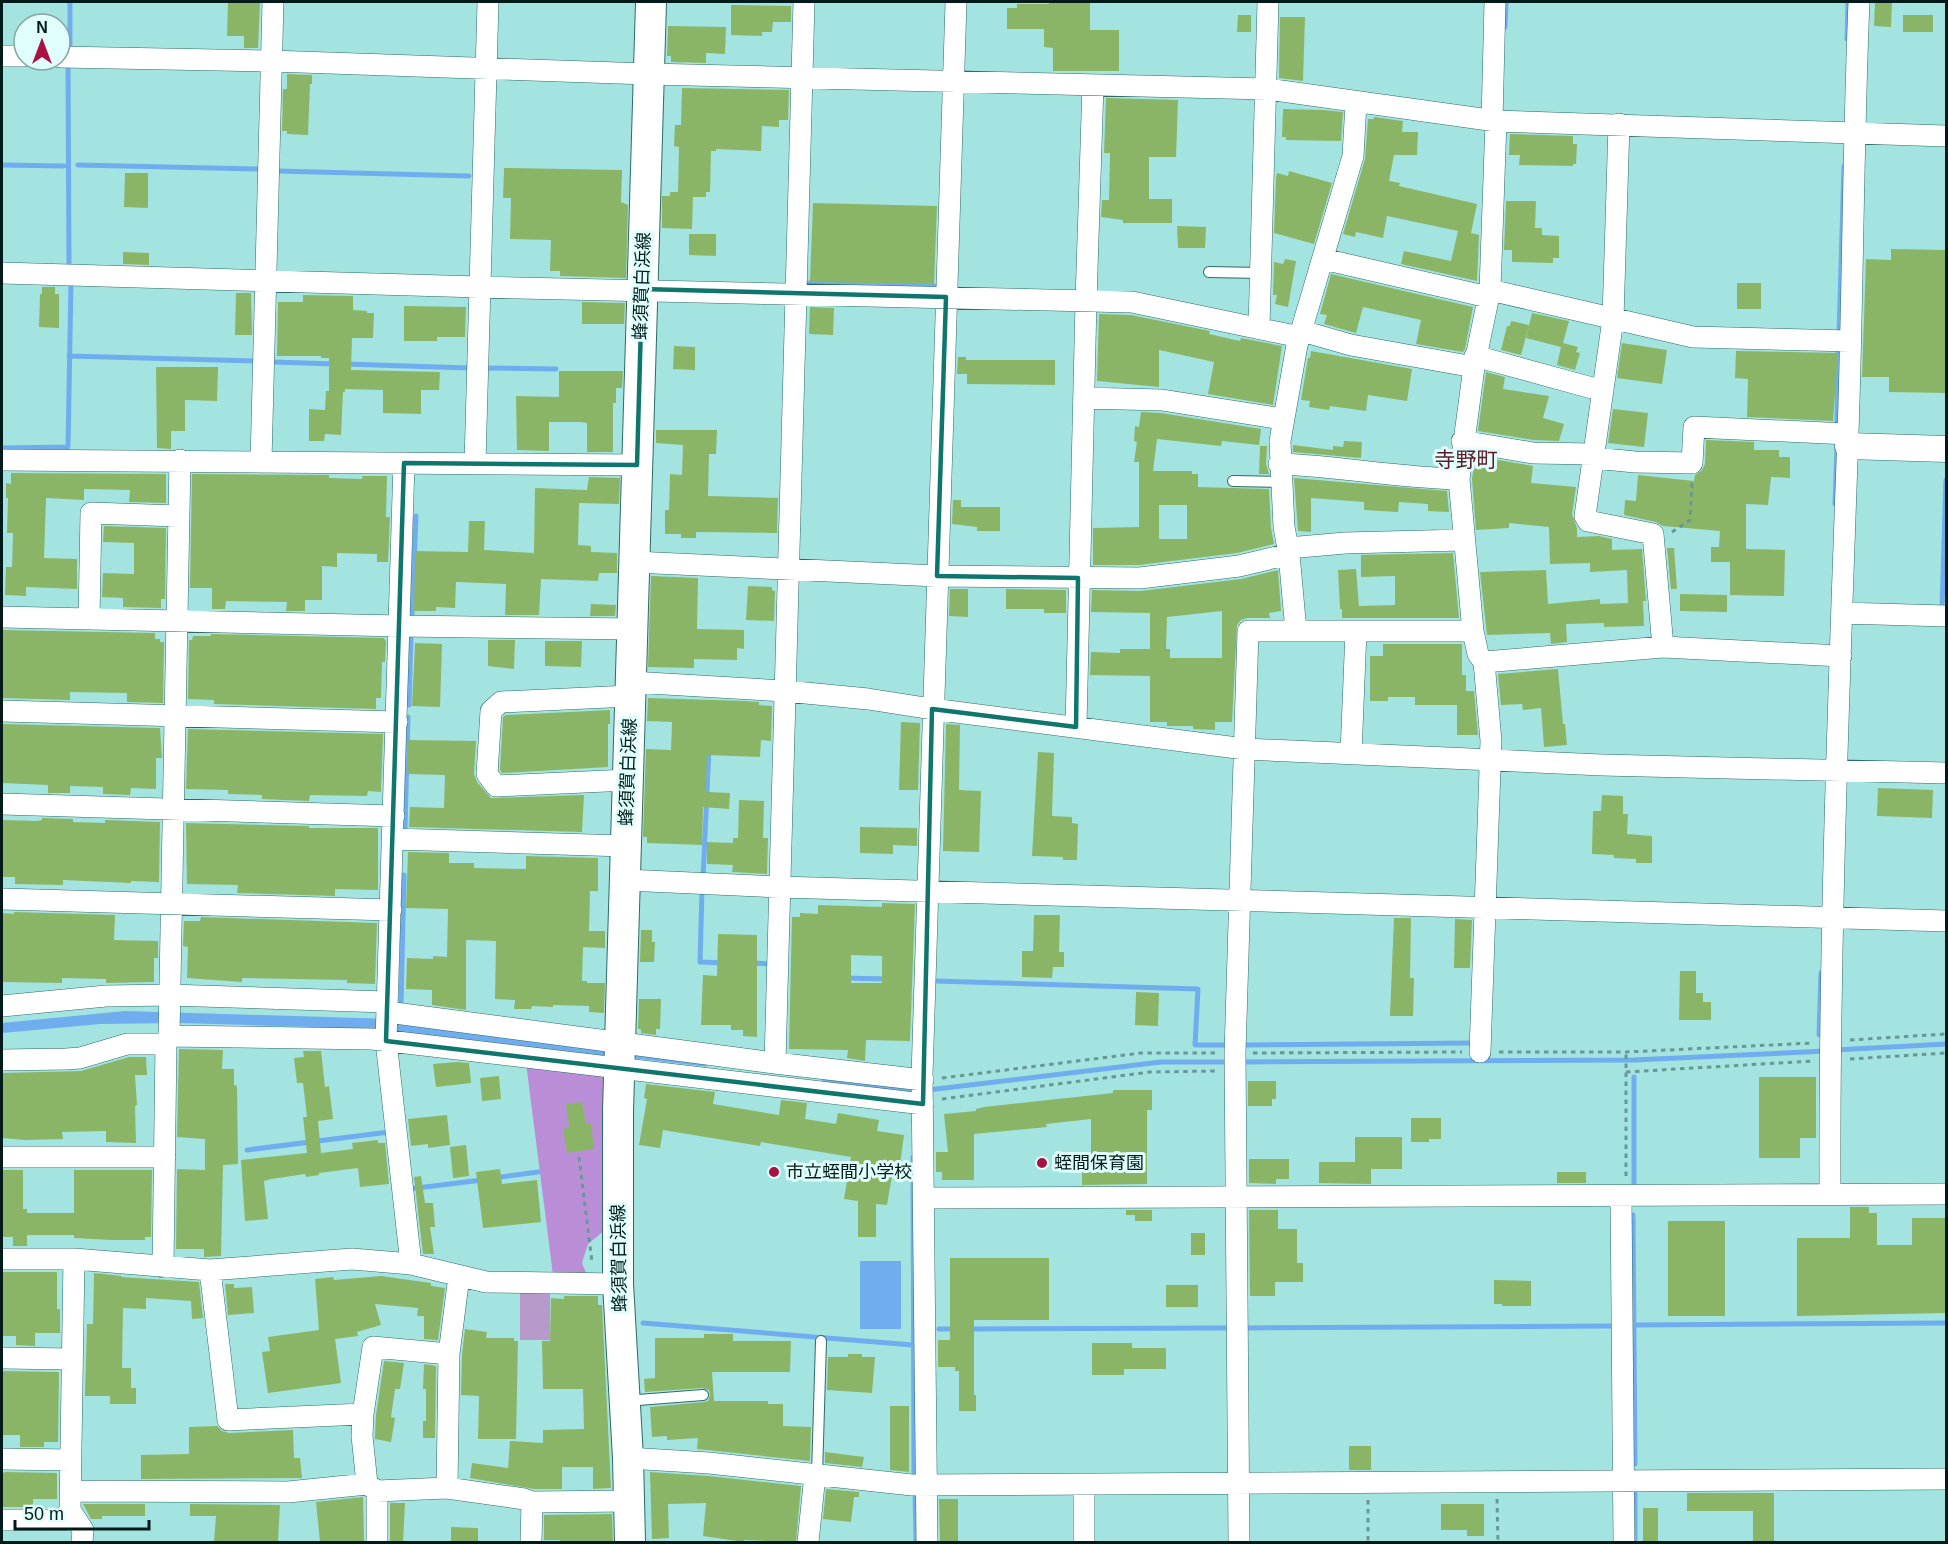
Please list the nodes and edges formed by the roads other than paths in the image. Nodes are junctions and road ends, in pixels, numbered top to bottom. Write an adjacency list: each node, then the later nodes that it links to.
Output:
1 (273, 2): 10 (street)
2 (489, 2): 11 (street)
3 (651, 2): 12 (main road, 蜂須賀白浜線)
4 (804, 2): 13 (street)
5 (956, 2): 14 (street)
6 (1268, 2): 16 (street)
7 (1495, 2): 18 (street)
8 (1859, 2): 20 (street)
9 (72, 57): 10 (street)
10 (271, 61): 11 (street); 26 (street)
11 (487, 69): 12 (street); 27 (street)
12 (648, 74): 13 (street); 28 (main road, 蜂須賀白浜線)
13 (802, 78): 14 (street); 29 (street)
14 (953, 82): 15 (street); 31 (street)
15 (1093, 85): 16 (street); 32 (street)
16 (1267, 89): 17 (street); 25 (street)
17 (1356, 103): 18 (street); 22 (street)
18 (1494, 121): 19 (street); 30 (street)
19 (1619, 124): 20 (street); 33 (street)
20 (1854, 132): 21 (street); 36 (street)
21 (1947, 136)
22 (1323, 259): 30 (street); 35 (street)
23 (1209, 272): 25 (lane)
24 (2, 273): 26 (street)
25 (1261, 273): 34 (street)
26 (265, 280): 27 (street); 47 (street)
27 (480, 287): 28 (street); 49 (street)
28 (642, 290): 29 (street); 50 (main road, 蜂須賀白浜線)
29 (795, 293): 31 (street); 58 (street)
30 (1489, 294): 33 (street); 37 (street)
31 (946, 297): 32 (street); 59 (street)
32 (1086, 301): 34 (street); 39 (street)
33 (1613, 319): 36 (street); 38 (street)
34 (1259, 328): 35 (street)
35 (1301, 334): 37 (street); 40 (street)
36 (1851, 341): 41 (street)
37 (1475, 362): 38 (street); 42 (street)
38 (1603, 392): 44 (street)
39 (1084, 398): 40 (street); 60 (street)
40 (1282, 419): 51 (street)
41 (1848, 440): 43 (street); 44 (street); 61 (street)
42 (1462, 441): 44 (street); 52 (street)
43 (1947, 449)
44 (1594, 456): 71 (street)
45 (2, 460): 46 (street)
46 (180, 460): 47 (street); 54 (street)
47 (261, 461): 48 (street)
48 (404, 463): 49 (street); 66 (street)
49 (475, 463): 50 (street)
50 (638, 465): 57 (main road, 蜂須賀白浜線)
51 (1280, 473): 52 (street); 53 (lane); 56 (street)
52 (1459, 479): 55 (street)
53 (1233, 481)
54 (178, 516): 64 (street); 65 (street)
55 (1463, 540): 56 (street); 70 (street)
56 (1289, 551): 60 (street); 68 (street)
57 (634, 562): 58 (street); 67 (main road, 蜂須賀白浜線)
58 (787, 570): 59 (street); 75 (street)
59 (938, 576): 60 (street); 76 (street)
60 (1078, 578): 80 (street)
61 (1842, 613): 62 (street); 72 (street)
62 (1947, 616)
63 (2, 617): 64 (street)
64 (89, 619): 65 (street)
65 (176, 622): 66 (street); 78 (street)
66 (400, 626): 67 (street); 79 (street)
67 (633, 629): 74 (main road, 蜂須賀白浜線)
68 (1296, 631): 69 (street); 81 (street)
69 (1356, 631): 70 (street); 82 (street)
70 (1473, 631): 73 (street)
71 (1663, 648): 72 (street); 73 (street)
72 (1841, 656): 84 (street)
73 (1484, 662): 83 (street)
74 (631, 689): 75 (street); 86 (main road, 蜂須賀白浜線); 86 (street)
75 (785, 691): 76 (street); 93 (street)
76 (932, 709): 80 (street); 94 (street)
77 (2, 711): 78 (street)
78 (174, 716): 79 (street); 88 (street)
79 (397, 722): 89 (street)
80 (1076, 727): 81 (street)
81 (1245, 750): 82 (street); 96 (street)
82 (1351, 754): 83 (street)
83 (1490, 760): 84 (street); 98 (street)
84 (1837, 771): 85 (street); 100 (street)
85 (1947, 773)
86 (628, 780): 91 (main road, 蜂須賀白浜線)
87 (2, 804): 88 (street)
88 (172, 810): 89 (street); 97 (street)
89 (394, 816): 90 (street)
90 (393, 839): 91 (street); 99 (street)
91 (626, 846): 92 (main road, 蜂須賀白浜線)
92 (625, 880): 93 (street); 106 (main road, 蜂須賀白浜線)
93 (780, 887): 94 (street); 108 (street)
94 (927, 892): 96 (street); 109 (street)
95 (2, 899): 97 (street)
96 (1240, 901): 98 (street); 115 (street)
97 (170, 904): 99 (street); 104 (street)
98 (1484, 908): 100 (street); 105 (street)
99 (391, 910): 103 (street)
100 (1832, 918): 101 (street); 112 (street)
101 (1947, 921)
102 (2, 1006): 104 (street)
103 (387, 1021): 104 (street); 104 (street); 106 (street); 106 (street); 119 (street)
104 (168, 1022): 107 (street); 111 (street)
105 (1480, 1052)
106 (620, 1055): 108 (street); 109 (street); 123 (main road, 蜂須賀白浜線)
107 (2, 1060)
108 (775, 1063): 109 (street)
109 (923, 1089): 116 (street)
110 (2, 1157): 111 (street)
111 (165, 1157): 120 (street)
112 (1830, 1194): 113 (street); 114 (street)
113 (1947, 1194)
114 (1623, 1196): 115 (street); 136 (street)
115 (1238, 1197): 116 (street); 137 (street)
116 (924, 1198): 138 (street)
117 (2, 1259): 118 (street)
118 (74, 1259): 120 (street); 127 (street)
119 (411, 1264): 121 (street); 122 (street)
120 (163, 1267): 121 (street)
121 (210, 1270): 130 (street)
122 (459, 1276): 123 (street); 125 (street)
123 (607, 1284): 129 (main road, 蜂須賀白浜線)
124 (821, 1341): 134 (lane)
125 (449, 1354): 130 (street); 141 (street)
126 (2, 1358): 127 (street)
127 (72, 1359): 133 (street)
128 (703, 1395): 129 (lane)
129 (625, 1401): 131 (main road, 蜂須賀白浜線)
130 (363, 1414): 140 (street)
131 (628, 1458): 134 (street); 143 (main road, 蜂須賀白浜線)
132 (2, 1460): 133 (street)
133 (71, 1460): 142 (street)
134 (816, 1475): 138 (street); 150 (street)
135 (1947, 1479): 136 (street)
136 (1624, 1481): 137 (street); 154 (street)
137 (1239, 1484): 139 (street); 153 (street)
138 (926, 1485): 139 (street); 151 (street)
139 (1084, 1485): 152 (street)
140 (372, 1488): 141 (street); 142 (street); 147 (street)
141 (447, 1488): 144 (street)
142 (70, 1501): 145 (street); 146 (street)
143 (630, 1501): 144 (street); 149 (main road, 蜂須賀白浜線)
144 (532, 1502): 148 (street)
145 (2, 1520)
146 (82, 1542)
147 (377, 1542)
148 (531, 1542)
149 (630, 1542)
150 (808, 1542)
151 (927, 1542)
152 (1084, 1542)
153 (1239, 1542)
154 (1624, 1542)

